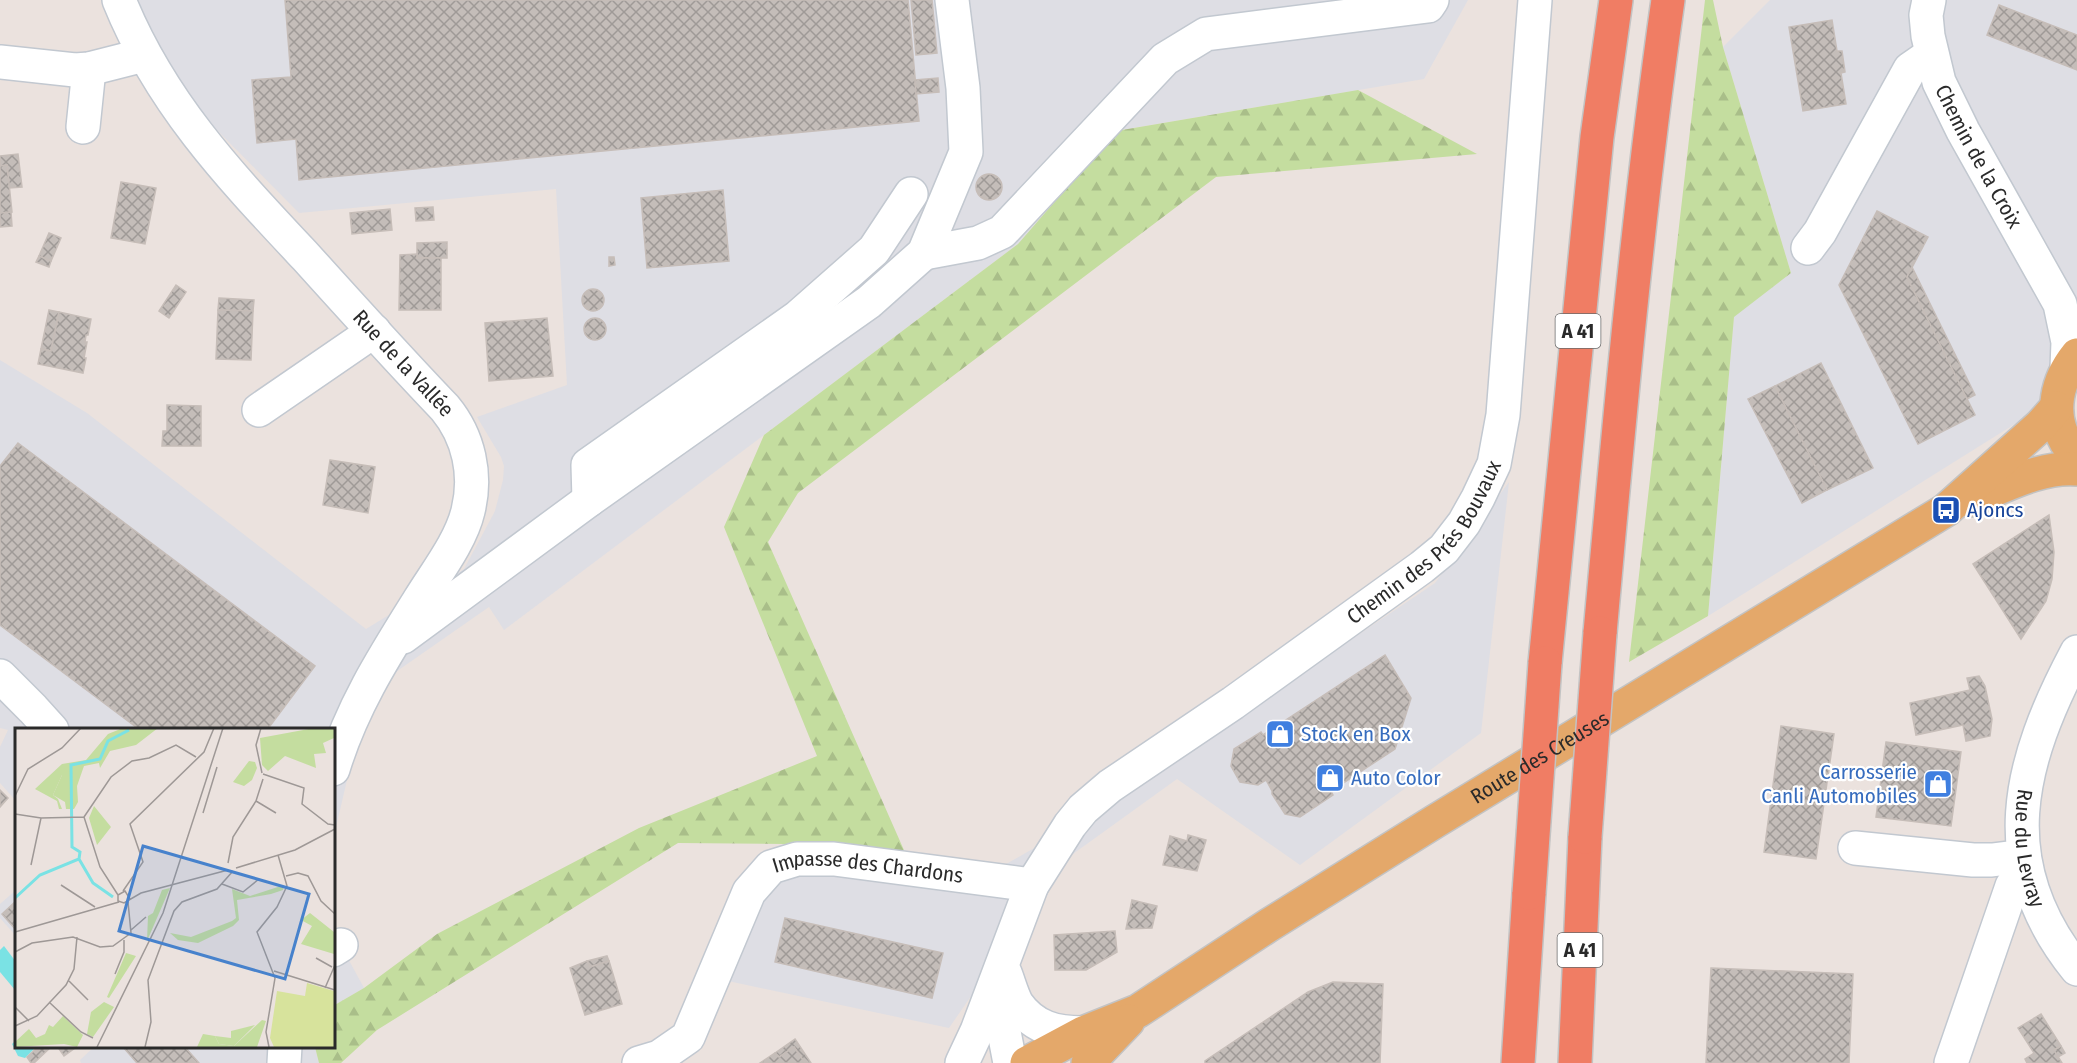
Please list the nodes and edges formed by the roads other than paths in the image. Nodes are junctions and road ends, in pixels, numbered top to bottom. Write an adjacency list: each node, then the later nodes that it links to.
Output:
1 (119, 0): 8 (street, Rue de la Vallée)
2 (952, 0): 15 (street)
3 (1432, 0): 15 (street)
4 (1535, 0): 32 (street, Chemin des Prés Bouvaux)
5 (1616, 0): 41 (highway, A 41, bridge)
6 (1668, 0): 42 (highway, A 41, bridge)
7 (1923, 2): 9 (street, Chemin de la Croix)
8 (144, 55): 11 (street); 17 (street, Rue de la Vallée)
9 (1932, 57): 14 (street); 16 (street, Chemin de la Croix)
10 (0, 62): 11 (street)
11 (89, 69): 12 (street)
12 (83, 127)
13 (911, 194): 23 (street)
14 (1808, 248)
15 (924, 253): 23 (street)
16 (2069, 308): 18 (street, Chemin de la Croix)
17 (374, 331): 20 (street); 25 (street, Rue de la Vallée)
18 (2072, 361): 19 (main road)
19 (2056, 408): 21 (main road); 24 (main road, Route des Creuses)
20 (259, 410)
21 (2077, 457)
22 (2077, 469): 24 (main road, Route des Creuses)
23 (590, 500): 25 (street)
24 (1946, 510): 36 (main road, Route des Creuses)
25 (390, 647): 29 (street, Rue de la Vallée)
26 (2077, 652): 31 (street, Rue du Levray)
27 (0, 676): 28 (street)
28 (50, 728)
29 (334, 766)
30 (1855, 848): 31 (street)
31 (2025, 864): 34 (street, Rue du Levray); 43 (street)
32 (1032, 885): 33 (street, Chemin des Prés Bouvaux); 37 (street, Impasse des Chardons)
33 (1015, 927): 35 (street); 38 (street)
34 (2077, 969)
35 (1005, 972): 36 (street); 39 (street)
36 (1086, 1048): 40 (main road, Route des Creuses)
37 (639, 1063)
38 (962, 1063)
39 (1010, 1063)
40 (1027, 1063)
41 (1518, 1063)
42 (1575, 1063)
43 (1951, 1063)

